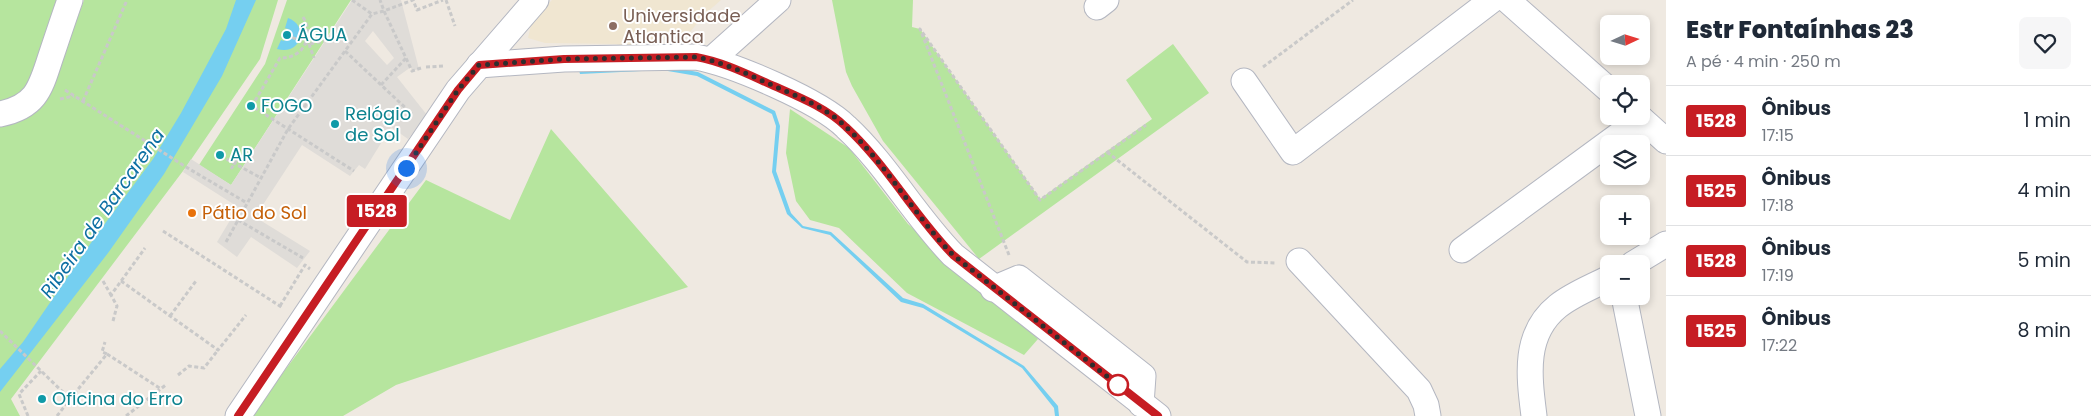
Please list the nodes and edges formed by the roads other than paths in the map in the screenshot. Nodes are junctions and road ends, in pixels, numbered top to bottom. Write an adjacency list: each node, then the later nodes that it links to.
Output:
1 (70, 0): 10 (street)
2 (536, 0): 7 (street)
3 (778, 0): 6 (street)
4 (1492, 0): 8 (street)
5 (1507, 0): 9 (street)
6 (711, 60): 7 (street); 19 (street)
7 (479, 65): 22 (street)
8 (1244, 81)
9 (1600, 82)
10 (0, 114)
11 (1631, 125): 15 (street)
12 (1648, 125): 13 (street)
13 (1666, 140)
14 (1666, 244): 16 (street)
15 (1462, 250)
16 (1648, 255)
17 (1299, 261): 23 (street)
18 (1600, 283): 24 (street)
19 (994, 289): 21 (street); 21 (street)
20 (1626, 305): 25 (street)
21 (1150, 410)
22 (238, 416)
23 (1428, 416)
24 (1534, 416)
25 (1648, 416)

